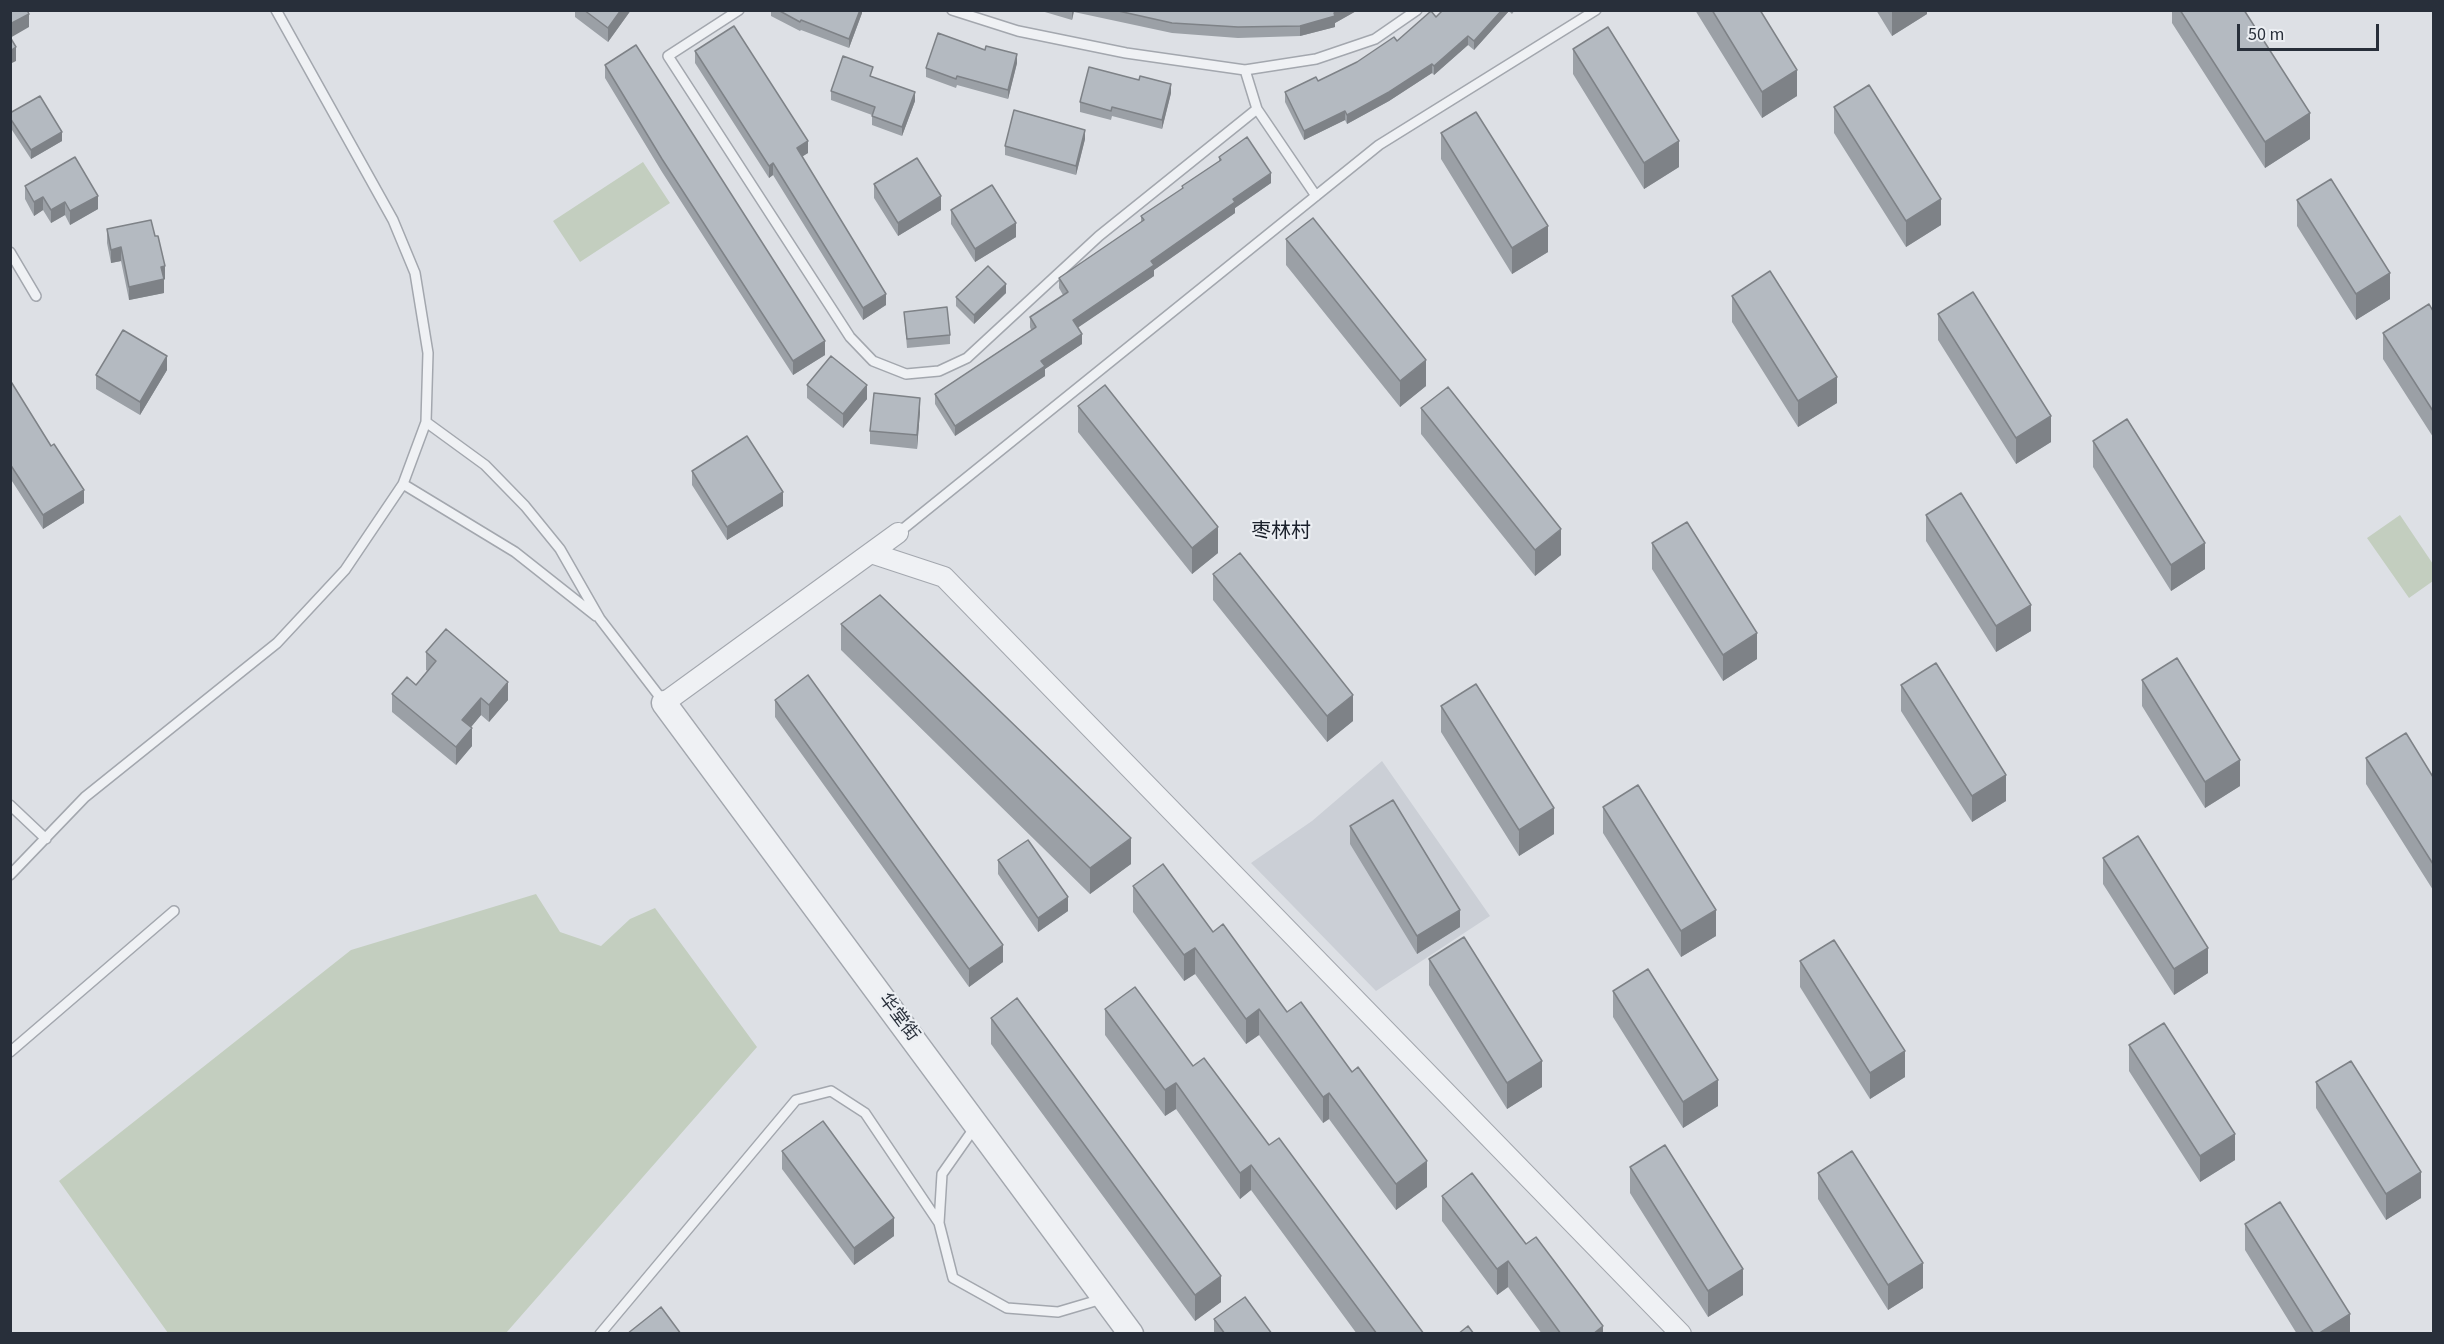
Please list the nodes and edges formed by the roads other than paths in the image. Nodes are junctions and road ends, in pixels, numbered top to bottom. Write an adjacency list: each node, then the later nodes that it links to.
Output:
1 (276, 10): 12 (lane)
2 (726, 10): 6 (lane)
3 (952, 10): 7 (lane)
4 (1418, 10): 7 (lane)
5 (1596, 10): 9 (lane)
6 (738, 12): 8 (lane)
7 (1245, 70): 8 (lane)
8 (1257, 109): 9 (lane)
9 (1317, 196): 14 (lane)
10 (10, 252): 11 (lane)
11 (36, 296)
12 (426, 422): 13 (lane); 16 (lane)
13 (403, 484): 16 (lane); 19 (lane)
14 (898, 532): 15 (street)
15 (871, 553): 17 (street); 28 (street)
16 (600, 619): 17 (lane)
17 (664, 703): 23 (street, 华堂街)
18 (10, 805): 19 (lane)
19 (46, 839): 20 (lane)
20 (10, 876)
21 (174, 911): 22 (lane)
22 (10, 1052)
23 (976, 1125): 24 (lane); 25 (street, 华堂街)
24 (939, 1223): 25 (lane); 26 (lane)
25 (1105, 1298): 27 (street, 华堂街)
26 (600, 1334)
27 (1131, 1334)
28 (1681, 1334)

